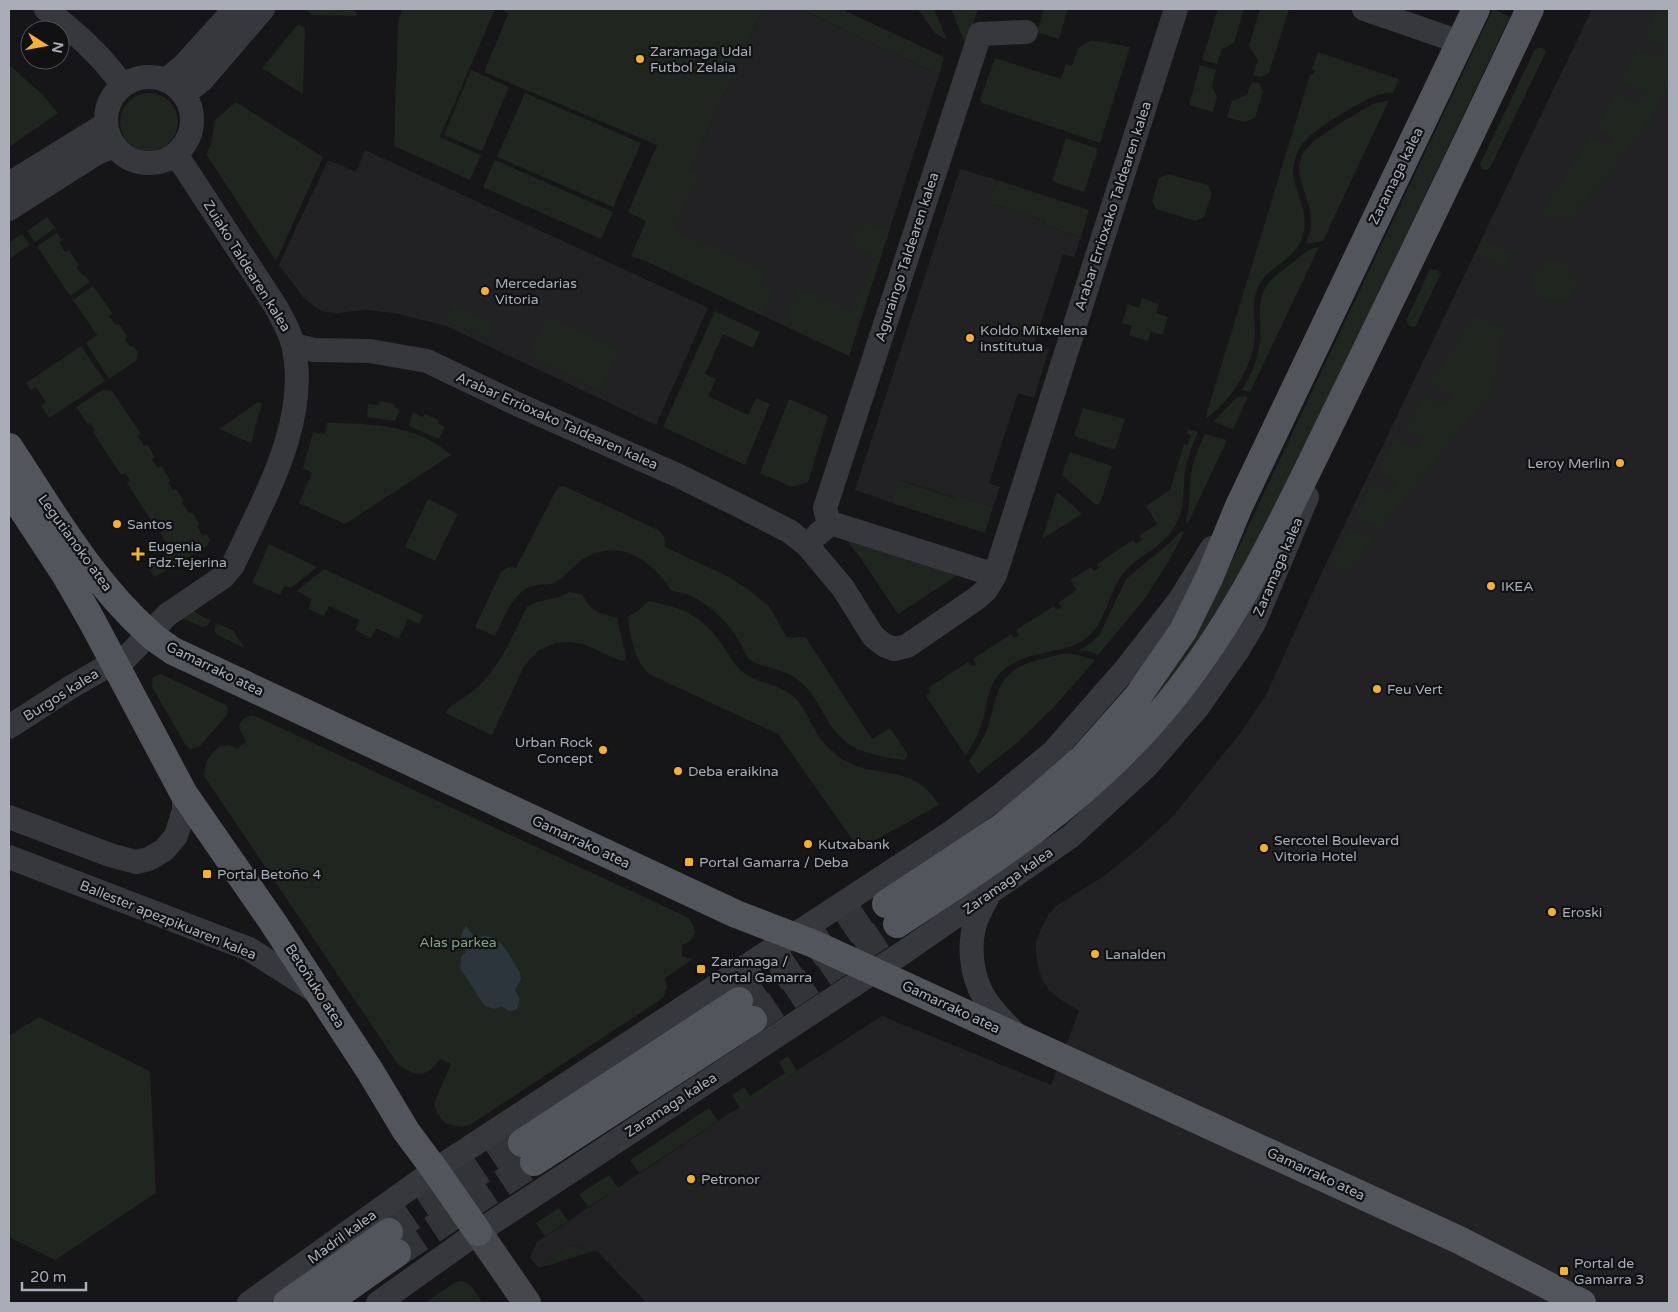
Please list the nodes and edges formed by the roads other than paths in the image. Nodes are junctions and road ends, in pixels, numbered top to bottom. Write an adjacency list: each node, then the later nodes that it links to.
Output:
1 (46, 9): 10 (street)
2 (235, 9): 11 (street)
3 (263, 9): 11 (street)
4 (1176, 9): 24 (street, Arabar Errioxako Taldearen kalea)
5 (1364, 9): 9 (street)
6 (1476, 9): 9 (main road, Zaramaga kalea)
7 (1530, 9): 18 (main road, Zaramaga kalea)
8 (1026, 32): 22 (street, Aguraingo Taldearen kalea)
9 (1460, 42): 21 (main road, Zaramaga kalea)
10 (122, 85): 11 (street); 12 (street)
11 (175, 87): 14 (street)
12 (106, 124): 13 (street); 15 (street)
13 (114, 146): 14 (street); 16 (street)
14 (176, 154): 17 (street, Zuiako Taldearen kalea)
15 (9, 184)
16 (9, 209)
17 (293, 345): 23 (street, Arabar Errioxako Taldearen kalea); 25 (street, Zuiako Taldearen kalea)
18 (1358, 366): 21 (main road, Zaramaga kalea); 31 (street, Zaramaga kalea)
19 (9, 447): 25 (main road, Legutianoko atea)
20 (9, 489): 26 (main road, Legutianoko atea)
21 (1239, 506): 32 (street, Zaramaga kalea)
22 (829, 525): 23 (street); 24 (street)
23 (807, 545): 24 (street, Arabar Errioxako Taldearen kalea)
24 (995, 575)
25 (149, 633): 26 (street, Zuiako Taldearen kalea); 32 (main road, Gamarrako atea)
26 (114, 662): 27 (street, Burgos kalea); 28 (main road, Betoñuko atea)
27 (9, 727)
28 (184, 794): 29 (street); 34 (main road, Betoñuko atea)
29 (9, 817)
30 (9, 857): 34 (street, Ballester apezpikuaren kalea)
31 (988, 896): 33 (street, Zaramaga kalea); 36 (street, Gamarrako atea)
32 (793, 936): 33 (main road, Gamarrako atea); 38 (street, Zaramaga kalea)
33 (872, 972): 36 (main road, Gamarrako atea); 39 (street, Zaramaga kalea)
34 (321, 994): 38 (main road, Betoñuko atea)
35 (746, 1010): 37 (main road, Zaramaga kalea)
36 (1020, 1039): 45 (main road, Gamarrako atea)
37 (528, 1152)
38 (435, 1170): 39 (main road, Betoñuko atea); 40 (street, Madril kalea)
39 (478, 1232): 43 (street); 44 (main road, Betoñuko atea)
40 (250, 1303)
41 (287, 1303): 42 (main road, Madril kalea)
42 (326, 1303)
43 (378, 1303)
44 (527, 1303)
45 (1582, 1303)

